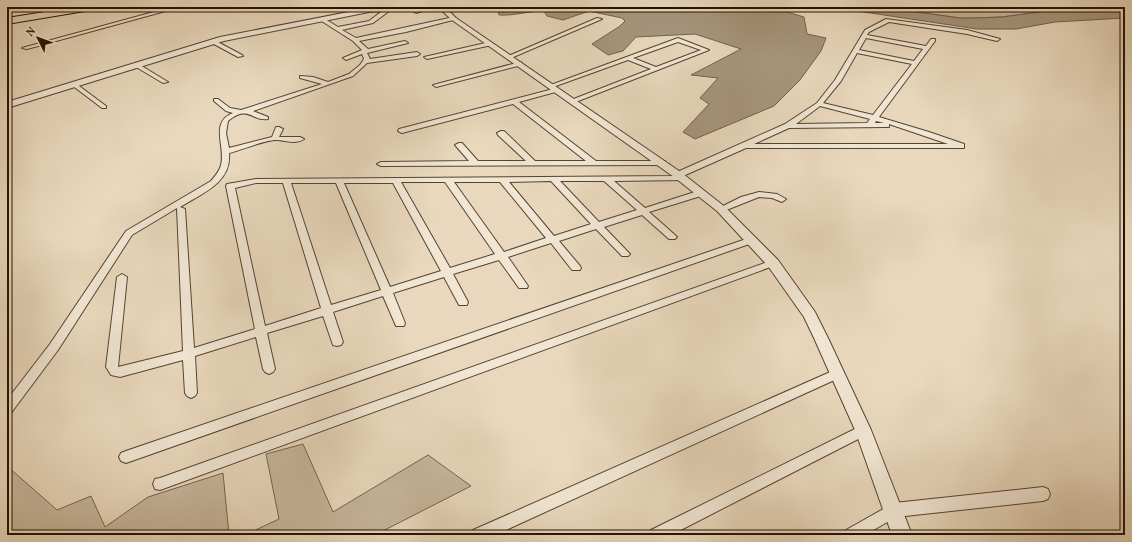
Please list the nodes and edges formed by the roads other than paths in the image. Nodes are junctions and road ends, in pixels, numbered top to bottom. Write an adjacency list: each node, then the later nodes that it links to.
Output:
1 (66, 7): 7 (highway)
2 (91, 7): 14 (highway)
3 (178, 7): 23 (street)
4 (384, 7): 8 (street)
5 (408, 7): 9 (street)
6 (441, 7): 11 (street)
7 (55, 8): 10 (highway)
8 (374, 10): 13 (street); 15 (street)
9 (424, 10)
10 (7, 17)
11 (454, 19): 18 (street); 22 (street)
12 (599, 19): 30 (street)
13 (323, 20): 15 (street); 20 (street)
14 (7, 21)
15 (337, 29): 18 (street)
16 (864, 36): 17 (street); 24 (street); 26 (street)
17 (998, 39)
18 (355, 40): 25 (street)
19 (933, 40): 24 (street)
20 (214, 42): 28 (street); 36 (street)
21 (405, 44): 25 (street)
22 (490, 44): 29 (street); 30 (street)
23 (25, 48)
24 (927, 48): 34 (street)
25 (365, 51): 31 (street); 33 (street)
26 (856, 51): 34 (street); 47 (street)
27 (417, 54): 33 (street)
28 (240, 56)
29 (427, 57)
30 (509, 57): 35 (street)
31 (346, 58)
32 (627, 58): 37 (street); 37 (street); 43 (street)
33 (364, 62): 40 (street)
34 (916, 63): 52 (street)
35 (520, 64): 42 (street); 43 (street)
36 (138, 66): 39 (street); 41 (street)
37 (656, 69): 45 (street)
38 (302, 77): 40 (street)
39 (165, 82)
40 (328, 84): 50 (street)
41 (74, 85): 48 (street); 49 (street)
42 (436, 85)
43 (554, 88): 45 (street); 46 (street)
44 (216, 100): 50 (street)
45 (573, 101): 65 (street)
46 (515, 102): 57 (street); 64 (street)
47 (818, 104): 52 (street); 54 (street)
48 (7, 105)
49 (104, 107)
50 (243, 111): 51 (street); 63 (street)
51 (266, 118)
52 (875, 118): 53 (street); 55 (street)
53 (899, 125): 55 (street); 62 (street)
54 (788, 126): 55 (street); 62 (street)
55 (868, 126)
56 (279, 129): 59 (street)
57 (402, 130)
58 (501, 133): 68 (street)
59 (275, 138): 60 (street); 63 (street)
60 (300, 139)
61 (459, 144): 67 (street)
62 (744, 146): 69 (street)
63 (225, 152): 103 (street)
64 (594, 163): 65 (street); 68 (street)
65 (662, 163): 69 (street)
66 (381, 164): 67 (street)
67 (476, 164): 68 (street)
68 (534, 164)
69 (680, 177): 72 (street); 77 (street)
70 (502, 179): 71 (street); 75 (street); 84 (street)
71 (553, 179): 72 (street); 82 (street)
72 (608, 179): 81 (street)
73 (339, 180): 74 (street); 76 (street); 93 (street)
74 (396, 180): 75 (street); 90 (street)
75 (448, 180): 87 (street)
76 (286, 181): 95 (street); 97 (street)
77 (701, 193): 80 (street); 81 (street)
78 (782, 199): 80 (street)
79 (181, 209): 99 (street)
80 (721, 209): 85 (street)
81 (644, 212): 82 (street); 83 (street)
82 (597, 226): 84 (street); 86 (street)
83 (672, 237)
84 (553, 240): 87 (street); 89 (street)
85 (752, 240): 88 (street); 105 (street)
86 (625, 254)
87 (501, 256): 90 (street); 92 (street)
88 (773, 263): 101 (street); 106 (street)
89 (576, 268)
90 (448, 273): 93 (street); 94 (street)
91 (122, 277): 99 (street)
92 (523, 286)
93 (386, 292): 95 (street); 96 (street)
94 (463, 302)
95 (327, 311): 97 (street); 98 (street)
96 (400, 322)
97 (260, 332): 99 (street); 100 (street)
98 (337, 342)
99 (188, 354): 102 (street)
100 (269, 369)
101 (837, 374): 104 (street); 109 (street)
102 (191, 393)
103 (7, 409)
104 (863, 430): 108 (street); 110 (street)
105 (126, 457)
106 (160, 484)
107 (1043, 494): 108 (street)
108 (894, 510): 111 (street); 112 (street)
109 (478, 535)
110 (656, 535)
111 (851, 535)
112 (902, 535)

